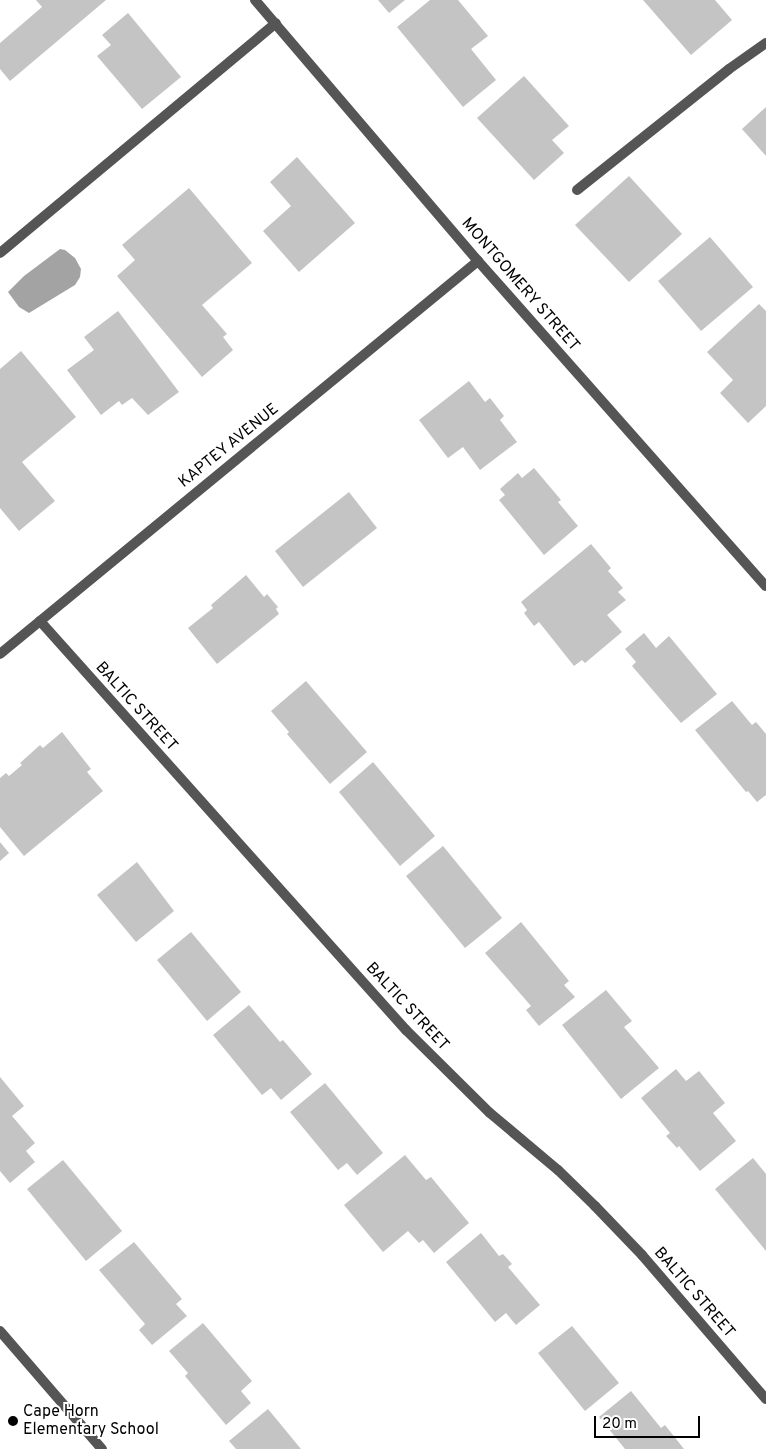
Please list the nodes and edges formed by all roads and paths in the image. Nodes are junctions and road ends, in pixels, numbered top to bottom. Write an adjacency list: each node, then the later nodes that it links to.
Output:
1 (255, 0): 2 (street, MONTGOMERY STREET)
2 (276, 23): 5 (street); 6 (street, MONTGOMERY STREET)
3 (766, 43): 4 (street)
4 (578, 190)
5 (0, 253)
6 (478, 261): 7 (street, MONTGOMERY STREET); 8 (street, KAPTEY AVENUE)
7 (766, 586)
8 (40, 621): 9 (street, KAPTEY AVENUE); 11 (street, BALTIC STREET)
9 (0, 654)
10 (0, 1331): 12 (street)
11 (766, 1399)
12 (102, 1449)

